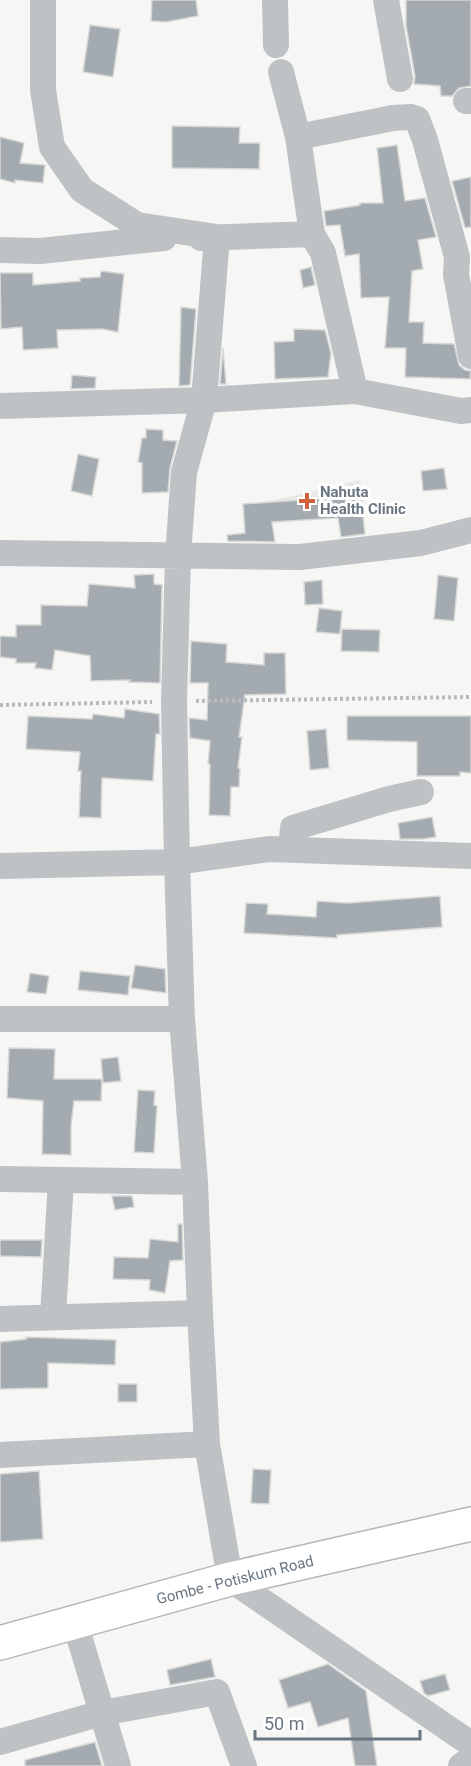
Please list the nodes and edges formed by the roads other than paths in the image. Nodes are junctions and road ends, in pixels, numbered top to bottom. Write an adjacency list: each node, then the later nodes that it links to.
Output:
1 (43, 0): 9 (street)
2 (276, 0): 4 (street)
3 (386, 0): 6 (street)
4 (276, 45)
5 (281, 72): 7 (street)
6 (400, 78)
7 (298, 137): 8 (street); 11 (street)
8 (312, 234): 9 (street); 13 (street)
9 (217, 237): 10 (street); 14 (street)
10 (0, 250)
11 (464, 257): 12 (street)
12 (471, 356)
13 (355, 391): 14 (street); 16 (street)
14 (204, 400): 15 (street); 19 (street)
15 (0, 406)
16 (471, 410)
17 (471, 530): 19 (street)
18 (0, 553): 19 (street)
19 (178, 556): 23 (street)
20 (421, 792): 21 (street)
21 (291, 849): 22 (street); 23 (street)
22 (471, 856)
23 (177, 862): 24 (street); 26 (street)
24 (0, 866)
25 (0, 1019): 26 (street)
26 (182, 1019): 29 (street)
27 (0, 1179): 28 (street)
28 (61, 1180): 29 (street); 31 (street)
29 (195, 1182): 30 (street)
30 (200, 1313): 31 (street); 33 (street)
31 (53, 1317): 32 (street)
32 (0, 1318)
33 (207, 1444): 34 (street); 36 (street)
34 (0, 1455)
35 (471, 1524): 36 (main road, Gombe - Potiskum Road)
36 (231, 1579): 37 (main road, Gombe - Potiskum Road); 41 (street)
37 (75, 1623): 38 (main road, Gombe - Potiskum Road); 39 (street)
38 (0, 1643)
39 (102, 1713): 40 (street); 43 (street); 44 (street)
40 (0, 1742)
41 (471, 1744)
42 (471, 1760): 45 (street)
43 (118, 1766)
44 (244, 1766)
45 (461, 1766)

